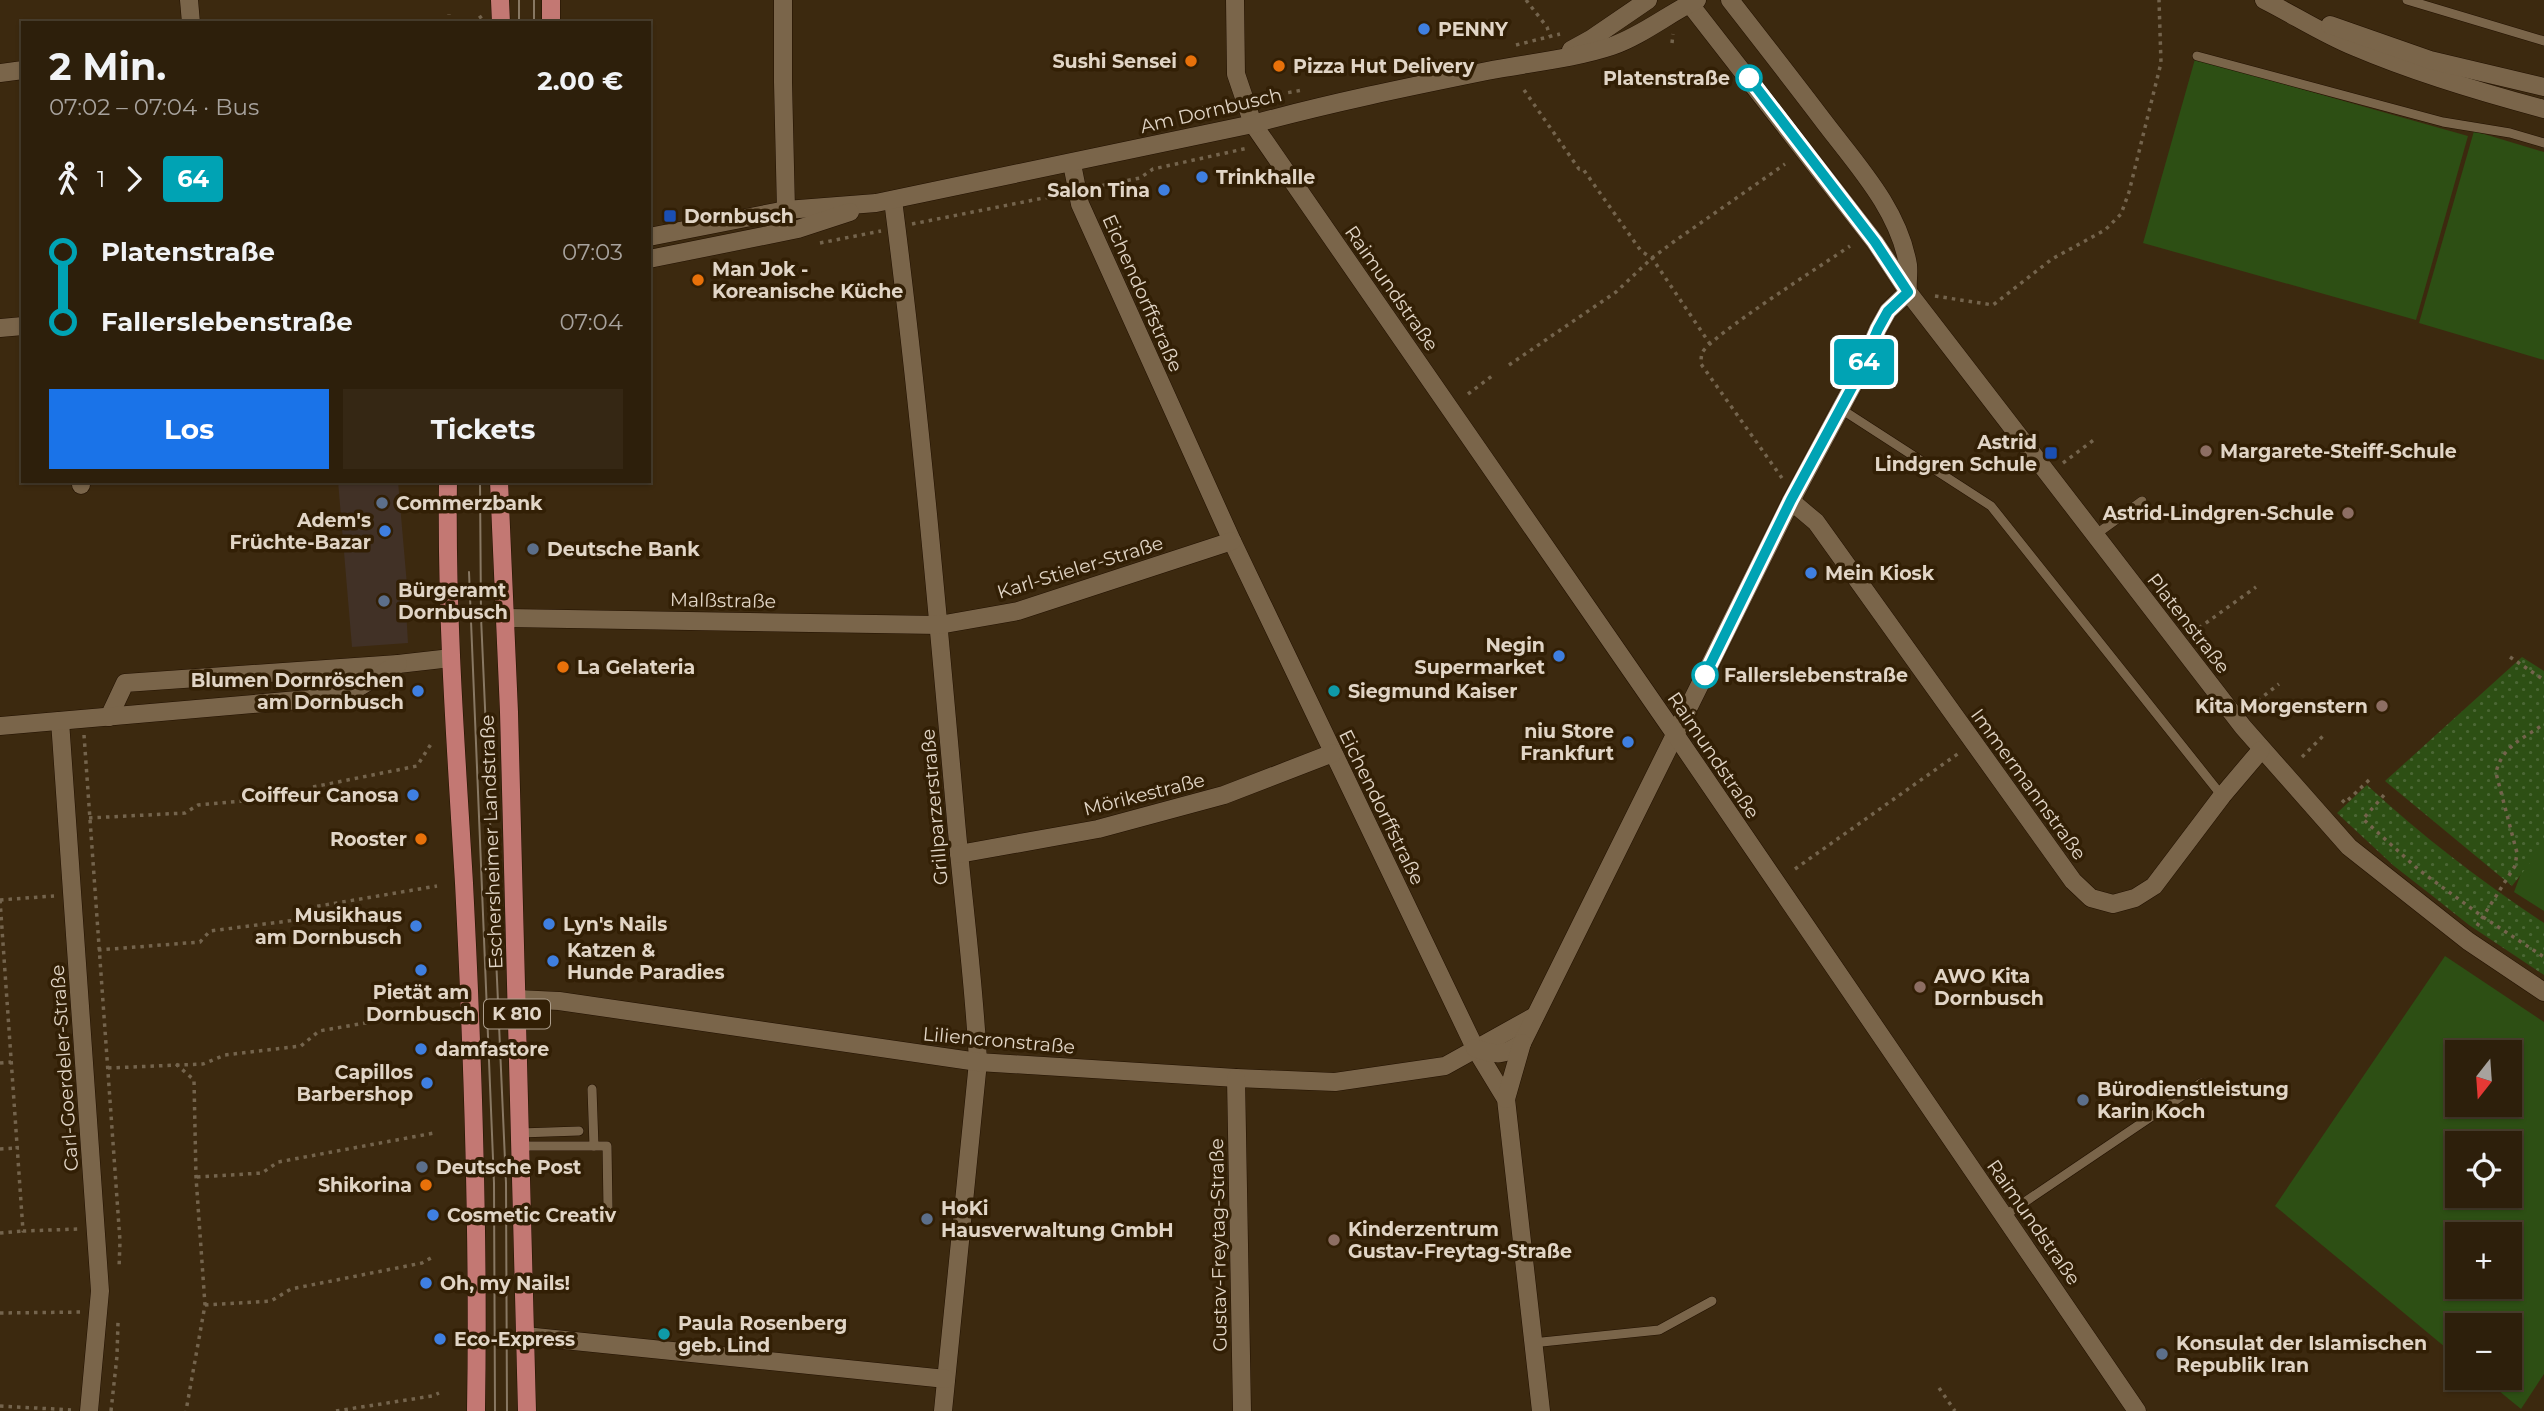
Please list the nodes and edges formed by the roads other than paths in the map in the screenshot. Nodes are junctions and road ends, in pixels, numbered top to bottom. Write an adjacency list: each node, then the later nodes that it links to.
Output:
1 (189, 0): 11 (street)
2 (500, 0): 12 (main road)
3 (551, 0): 13 (main road)
4 (783, 0): 25 (street)
5 (1235, 0): 21 (street, Raimundstraße)
6 (1648, 0): 16 (street, Am Dornbusch)
7 (1730, 0): 28 (street)
8 (2407, 0): 14 (lane)
9 (1691, 1): 16 (street, Am Dornbusch); 28 (street, Platenstraße)
10 (2272, 4): 19 (street); 20 (street)
11 (191, 21)
12 (501, 21)
13 (551, 21)
14 (2544, 41)
15 (2197, 56): 22 (lane)
16 (1555, 58): 21 (street, Am Dornbusch)
17 (21, 71): 18 (street)
18 (0, 73)
19 (2544, 87)
20 (2544, 109)
21 (1253, 124): 23 (street, Am Dornbusch); 45 (street, Raimundstraße)
22 (2544, 143)
23 (1072, 164): 24 (street, Am Dornbusch); 37 (street, Eichendorffstraße)
24 (885, 201): 25 (street, Am Dornbusch); 27 (street, Am Dornbusch); 39 (street, Grillparzerstraße)
25 (786, 210): 26 (street, Am Dornbusch)
26 (651, 237)
27 (651, 259)
28 (1908, 292): 31 (street); 36 (street, Platenstraße)
29 (21, 326): 30 (street)
30 (0, 328)
31 (1841, 409): 34 (street); 48 (lane)
32 (448, 483): 40 (main road, Eschersheimer Landstraße / K 810)
33 (499, 483): 38 (main road, Eschersheimer Landstraße / K 810)
34 (1792, 498): 45 (street); 48 (street, Immermannstraße)
35 (2142, 500): 36 (lane)
36 (2095, 535): 46 (street, Platenstraße)
37 (1232, 541): 39 (street, Karl-Stieler-Straße); 47 (street, Eichendorffstraße)
38 (505, 618): 39 (street, Malßstraße); 51 (main road, Eschersheimer Landstraße / K 810)
39 (939, 625): 49 (street, Grillparzerstraße)
40 (451, 658): 41 (street); 70 (main road, Eschersheimer Landstraße / K 810)
41 (398, 664): 42 (street); 42 (street)
42 (109, 717): 43 (street)
43 (60, 721): 44 (street); 69 (street, Carl-Goerdeler-Straße)
44 (0, 726)
45 (1675, 734): 52 (street); 64 (street, Raimundstraße)
46 (2261, 750): 48 (street, Immermannstraße); 50 (street, Platenstraße)
47 (1333, 753): 49 (street, Mörikestraße); 54 (street, Eichendorffstraße)
48 (2222, 796)
49 (959, 854): 55 (street, Grillparzerstraße)
50 (2544, 992)
51 (516, 999): 55 (street, Liliencronstraße); 61 (main road, Eschersheimer Landstraße / K 810)
52 (1535, 1016): 53 (street); 54 (street)
53 (1522, 1042): 54 (street); 59 (street)
54 (1475, 1048): 56 (street, Liliencronstraße); 59 (street, Eichendorffstraße)
55 (978, 1062): 56 (street, Liliencronstraße); 68 (street, Grillparzerstraße)
56 (1236, 1078): 73 (street, Gustav-Freytag-Straße)
57 (2201, 1083): 64 (lane)
58 (592, 1089): 62 (lane)
59 (1506, 1099): 67 (street, Eichendorffstraße)
60 (579, 1131): 61 (lane)
61 (520, 1139): 62 (lane); 66 (main road, Eschersheimer Landstraße / K 810)
62 (594, 1146): 63 (lane)
63 (608, 1208)
64 (2004, 1216): 75 (street, Raimundstraße)
65 (1713, 1301): 67 (lane)
66 (525, 1336): 68 (street); 71 (main road, Eschersheimer Landstraße / K 810)
67 (1532, 1343): 74 (street, Eichendorffstraße)
68 (946, 1379): 72 (street, Grillparzerstraße)
69 (89, 1411)
70 (476, 1411)
71 (527, 1411)
72 (943, 1411)
73 (1242, 1411)
74 (1541, 1411)
75 (2137, 1411)

